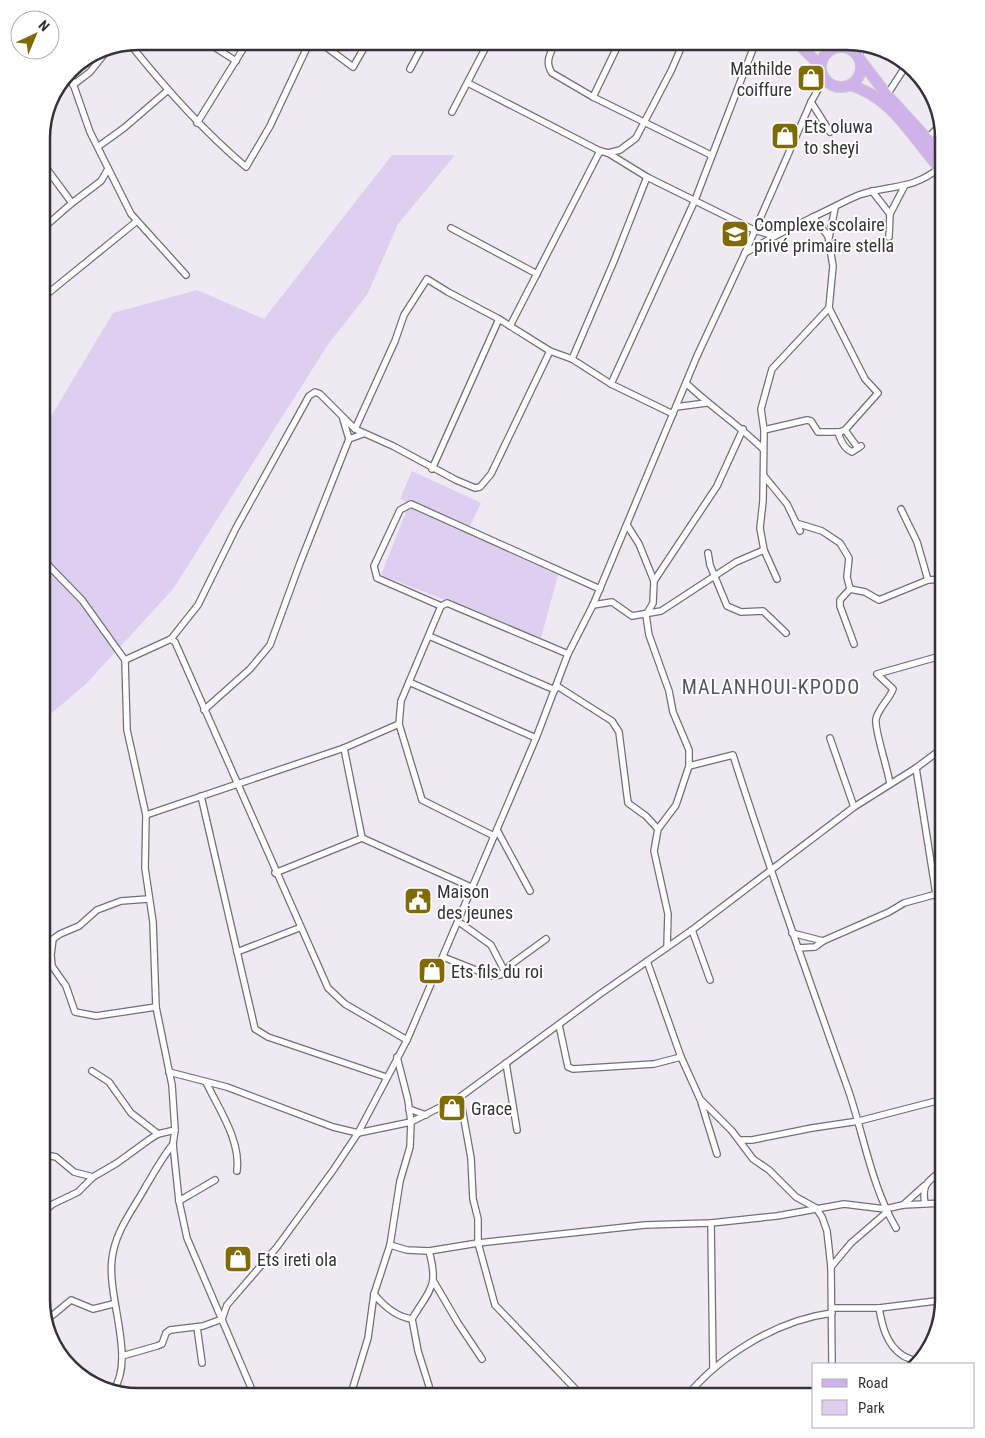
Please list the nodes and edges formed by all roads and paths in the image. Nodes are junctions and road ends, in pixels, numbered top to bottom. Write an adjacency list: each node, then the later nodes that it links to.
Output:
1 (136, 50): 26 (street)
2 (219, 50): 17 (street)
3 (243, 50): 17 (street)
4 (306, 50): 32 (street)
5 (330, 50): 6 (street)
6 (363, 50)
7 (420, 50): 19 (street)
8 (484, 50): 23 (street)
9 (552, 50): 28 (street)
10 (616, 50): 28 (street)
11 (680, 50): 31 (street)
12 (752, 50): 41 (street)
13 (804, 50): 18 (main road)
14 (831, 50): 18 (main road)
15 (860, 53): 25 (main road); 27 (main road)
16 (101, 58): 24 (street)
17 (236, 61): 32 (street)
18 (820, 65): 21 (main road)
19 (410, 69)
20 (903, 70): 27 (street)
21 (824, 79): 25 (main road); 29 (street)
22 (71, 81): 24 (street)
23 (468, 83): 30 (street); 39 (street)
24 (73, 85): 36 (street)
25 (850, 85): 43 (main road)
26 (167, 91): 32 (street); 36 (street)
27 (886, 95): 35 (main road)
28 (593, 97): 31 (street)
29 (811, 102): 34 (street); 60 (street)
30 (452, 112)
31 (644, 122): 38 (street); 41 (street)
32 (197, 123)
33 (934, 131): 35 (street)
34 (830, 132)
35 (927, 138): 37 (main road)
36 (99, 146): 44 (street)
37 (935, 147)
38 (620, 150): 40 (street); 42 (street)
39 (600, 151): 40 (street); 65 (street)
40 (608, 153): 42 (street)
41 (711, 155): 52 (street)
42 (620, 159): 47 (street)
43 (935, 163)
44 (108, 169): 48 (street); 49 (street)
45 (50, 172): 53 (street)
46 (935, 174): 50 (street)
47 (647, 177): 52 (street); 72 (street)
48 (101, 181): 49 (street); 53 (street)
49 (114, 182): 57 (street)
50 (904, 187): 51 (street); 55 (street)
51 (872, 192): 54 (street); 55 (street)
52 (695, 200): 60 (street); 73 (street)
53 (72, 203): 58 (street)
54 (835, 208): 56 (street); 63 (street)
55 (890, 214): 62 (street)
56 (813, 217): 61 (street); 63 (street)
57 (136, 221): 66 (street); 67 (street)
58 (50, 222)
59 (451, 228): 65 (street)
60 (754, 230): 61 (street); 64 (street)
61 (774, 236): 64 (street)
62 (889, 237)
63 (829, 238): 68 (street)
64 (745, 253): 74 (street)
65 (537, 274): 70 (street)
66 (186, 275)
67 (50, 292)
68 (829, 308): 81 (street); 82 (street)
69 (499, 319): 70 (street); 79 (street); 87 (street)
70 (510, 326): 71 (street)
71 (550, 351): 72 (street); 87 (street)
72 (572, 359): 73 (street)
73 (611, 384): 77 (street)
74 (687, 384): 75 (street); 76 (street)
75 (706, 403): 76 (street); 80 (street)
76 (676, 407): 77 (street)
77 (673, 414): 91 (street)
78 (342, 417): 79 (street); 85 (street); 108 (street)
79 (355, 429): 84 (street)
80 (743, 429): 86 (street); 100 (street)
81 (764, 430): 83 (street); 86 (street)
82 (845, 430): 83 (street); 83 (street)
83 (838, 432)
84 (363, 434): 85 (street); 87 (street)
85 (349, 439): 115 (street)
86 (763, 449): 88 (street)
87 (432, 469)
88 (764, 476): 90 (street); 93 (street)
89 (901, 509): 98 (street)
90 (796, 523): 92 (street); 102 (street)
91 (626, 525): 100 (street); 101 (street)
92 (800, 531)
93 (764, 550): 96 (street); 97 (street)
94 (708, 553): 96 (street)
95 (50, 567): 112 (street)
96 (715, 577): 105 (street); 106 (street)
97 (777, 579)
98 (928, 580): 99 (street); 102 (street)
99 (935, 580)
100 (654, 581): 105 (street)
101 (600, 589): 103 (street); 104 (street)
102 (850, 589): 109 (street)
103 (593, 605): 105 (street); 110 (street)
104 (441, 606): 107 (street); 110 (street)
105 (646, 615): 121 (street)
106 (786, 633)
107 (429, 636): 113 (street); 114 (street)
108 (171, 639): 112 (street); 115 (street)
109 (854, 644)
110 (568, 654): 114 (street)
111 (935, 658): 123 (street)
112 (125, 660): 127 (street)
113 (409, 682): 116 (street); 117 (street)
114 (556, 688): 117 (street); 128 (street)
115 (204, 710): 124 (street)
116 (399, 724): 119 (street); 129 (street)
117 (536, 738): 129 (street)
118 (830, 738): 126 (street)
119 (344, 748): 124 (street); 130 (street)
120 (935, 754): 122 (street)
121 (689, 766): 128 (street); 131 (street)
122 (916, 768): 123 (street); 134 (street)
123 (890, 784): 126 (street)
124 (237, 785): 125 (street); 132 (street)
125 (201, 796): 127 (street); 146 (street)
126 (854, 807): 131 (street)
127 (146, 816): 137 (street)
128 (658, 829): 144 (street)
129 (495, 833): 133 (street); 135 (street)
130 (362, 838): 132 (street); 133 (street)
131 (770, 871): 140 (street); 141 (street)
132 (275, 873): 139 (street)
133 (473, 888): 138 (street)
134 (935, 888)
135 (530, 891)
136 (935, 894): 143 (street)
137 (148, 899): 151 (street); 151 (street)
138 (459, 922): 147 (street); 149 (street)
139 (299, 928): 146 (street); 153 (street)
140 (692, 930): 144 (street); 150 (street)
141 (792, 934): 143 (street); 145 (street)
142 (546, 939): 149 (street)
143 (823, 941): 145 (street)
144 (668, 947): 148 (street)
145 (798, 948): 166 (street)
146 (237, 952): 159 (street)
147 (443, 957): 149 (street); 153 (street)
148 (647, 961): 152 (street); 155 (street)
149 (505, 972)
150 (710, 980)
151 (156, 1007): 158 (street)
152 (559, 1025): 155 (street); 156 (street)
153 (407, 1040): 154 (street)
154 (397, 1057): 159 (street); 164 (street)
155 (681, 1057): 162 (street)
156 (506, 1063): 161 (street); 169 (street)
157 (92, 1071): 171 (street)
158 (169, 1072): 160 (street); 168 (street)
159 (386, 1077): 170 (street)
160 (206, 1082): 170 (street); 176 (street)
161 (460, 1096): 165 (street); 191 (street)
162 (700, 1099): 172 (street); 174 (street)
163 (935, 1102): 166 (street)
164 (409, 1109): 165 (street); 167 (street)
165 (427, 1115): 167 (street)
166 (859, 1121): 172 (street); 187 (street)
167 (411, 1122): 170 (street); 190 (street)
168 (175, 1130): 171 (street); 173 (street)
169 (516, 1130)
170 (358, 1133): 199 (street)
171 (158, 1134): 178 (street)
172 (740, 1140): 186 (street)
173 (173, 1144): 181 (street); 197 (street)
174 (717, 1154)
175 (50, 1156): 178 (street)
176 (237, 1171)
177 (935, 1176): 180 (street)
178 (93, 1177): 185 (street)
179 (214, 1180): 181 (street)
180 (924, 1185): 182 (street); 184 (street)
181 (179, 1201): 198 (street)
182 (925, 1203): 183 (street); 184 (street)
183 (935, 1203)
184 (903, 1205): 187 (street)
185 (50, 1206)
186 (816, 1208): 187 (street); 188 (street); 193 (street)
187 (886, 1210): 189 (street); 193 (street)
188 (711, 1223): 191 (street); 211 (street)
189 (896, 1228)
190 (390, 1244): 192 (street); 195 (street)
191 (478, 1244): 192 (street); 216 (street)
192 (429, 1251): 194 (street)
193 (831, 1267): 201 (street)
194 (434, 1282): 204 (street); 207 (street)
195 (374, 1294): 204 (street); 214 (street)
196 (935, 1301): 200 (street)
197 (113, 1304): 202 (street); 206 (street)
198 (216, 1305): 199 (street); 203 (street)
199 (228, 1305): 203 (street)
200 (879, 1308): 201 (street); 208 (street)
201 (832, 1311): 210 (street); 211 (street)
202 (52, 1316)
203 (222, 1319): 205 (street); 213 (street)
204 (412, 1319): 215 (street)
205 (197, 1326): 206 (street); 209 (street)
206 (122, 1356): 212 (street)
207 (482, 1359)
208 (911, 1360)
209 (202, 1363)
210 (832, 1363)
211 (714, 1368): 217 (street)
212 (117, 1385)
213 (251, 1388)
214 (353, 1388)
215 (429, 1388)
216 (574, 1388)
217 (695, 1388)

